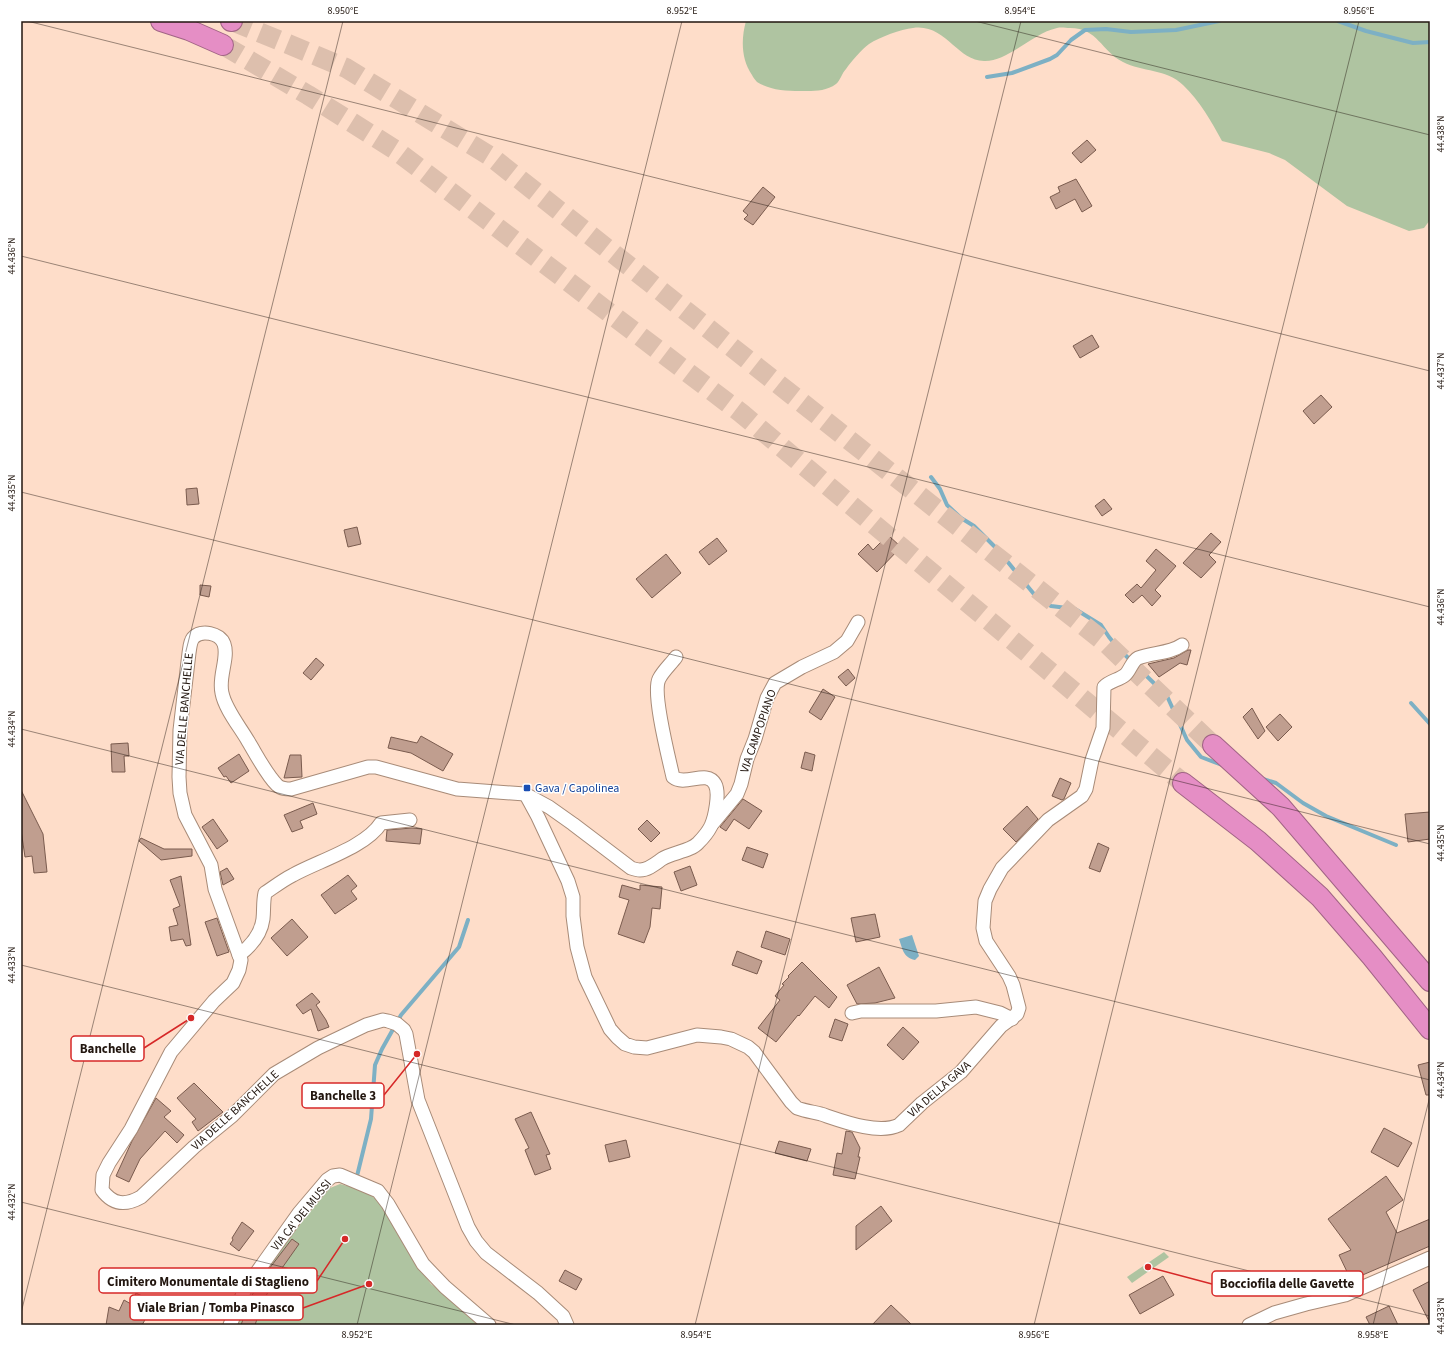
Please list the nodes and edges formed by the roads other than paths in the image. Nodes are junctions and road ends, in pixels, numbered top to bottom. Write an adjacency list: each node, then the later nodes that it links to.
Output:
1 (161, 21): 2 (highway)
2 (223, 45)
3 (858, 622): 10 (street, VIA CAMPOPIANO)
4 (1182, 645): 15 (street)
5 (676, 657): 10 (street, VIA CAMPOPIANO)
6 (1213, 744): 13 (highway)
7 (1183, 783): 16 (highway)
8 (525, 794): 11 (street, VIA DELLE BANCHELLE); 12 (street, VIA DELLE BANCHELLE); 15 (street, VIA DELLA GAVA)
9 (410, 820): 12 (street)
10 (710, 826): 11 (street, VIA CAMPOPIANO)
11 (662, 859)
12 (240, 955): 20 (street, VIA DELLE BANCHELLE)
13 (1430, 981)
14 (852, 1013): 15 (street)
15 (1012, 1019)
16 (1430, 1028)
17 (1430, 1258): 21 (street)
18 (230, 1325): 19 (street, VIA CA' DEI MUSSI)
19 (489, 1325)
20 (567, 1325)
21 (1249, 1325)

